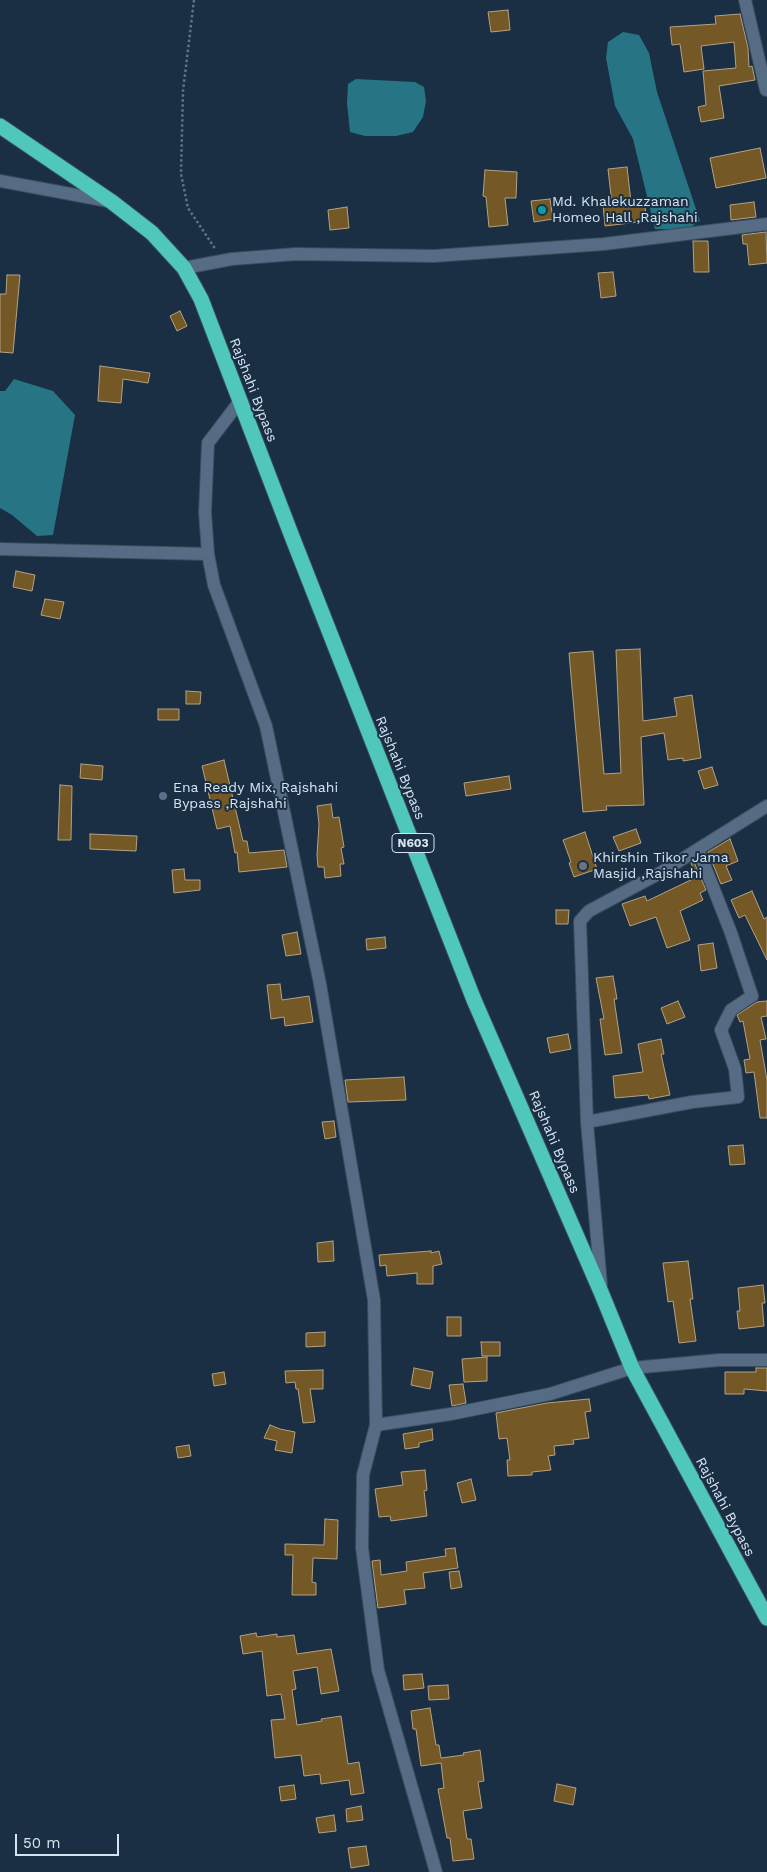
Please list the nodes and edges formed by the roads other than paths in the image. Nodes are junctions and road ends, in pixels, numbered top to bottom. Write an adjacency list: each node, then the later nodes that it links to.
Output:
1 (745, 0): 2 (street)
2 (767, 92)
3 (0, 126): 5 (highway, Rajshahi Bypass / N603)
4 (0, 181): 5 (street)
5 (112, 202): 7 (highway, Rajshahi Bypass / N603)
6 (767, 224): 7 (street)
7 (184, 268): 8 (highway, Rajshahi Bypass / N603)
8 (240, 401): 10 (street); 14 (highway, Rajshahi Bypass / N603)
9 (0, 549): 10 (street)
10 (208, 554): 17 (street)
11 (767, 806): 12 (street)
12 (698, 849): 13 (street); 13 (street)
13 (587, 1122): 14 (street)
14 (601, 1292): 16 (highway, Rajshahi Bypass / N603)
15 (767, 1360): 16 (street)
16 (632, 1368): 17 (street); 18 (highway, Rajshahi Bypass / N603)
17 (376, 1425): 19 (street)
18 (767, 1618)
19 (436, 1872)

